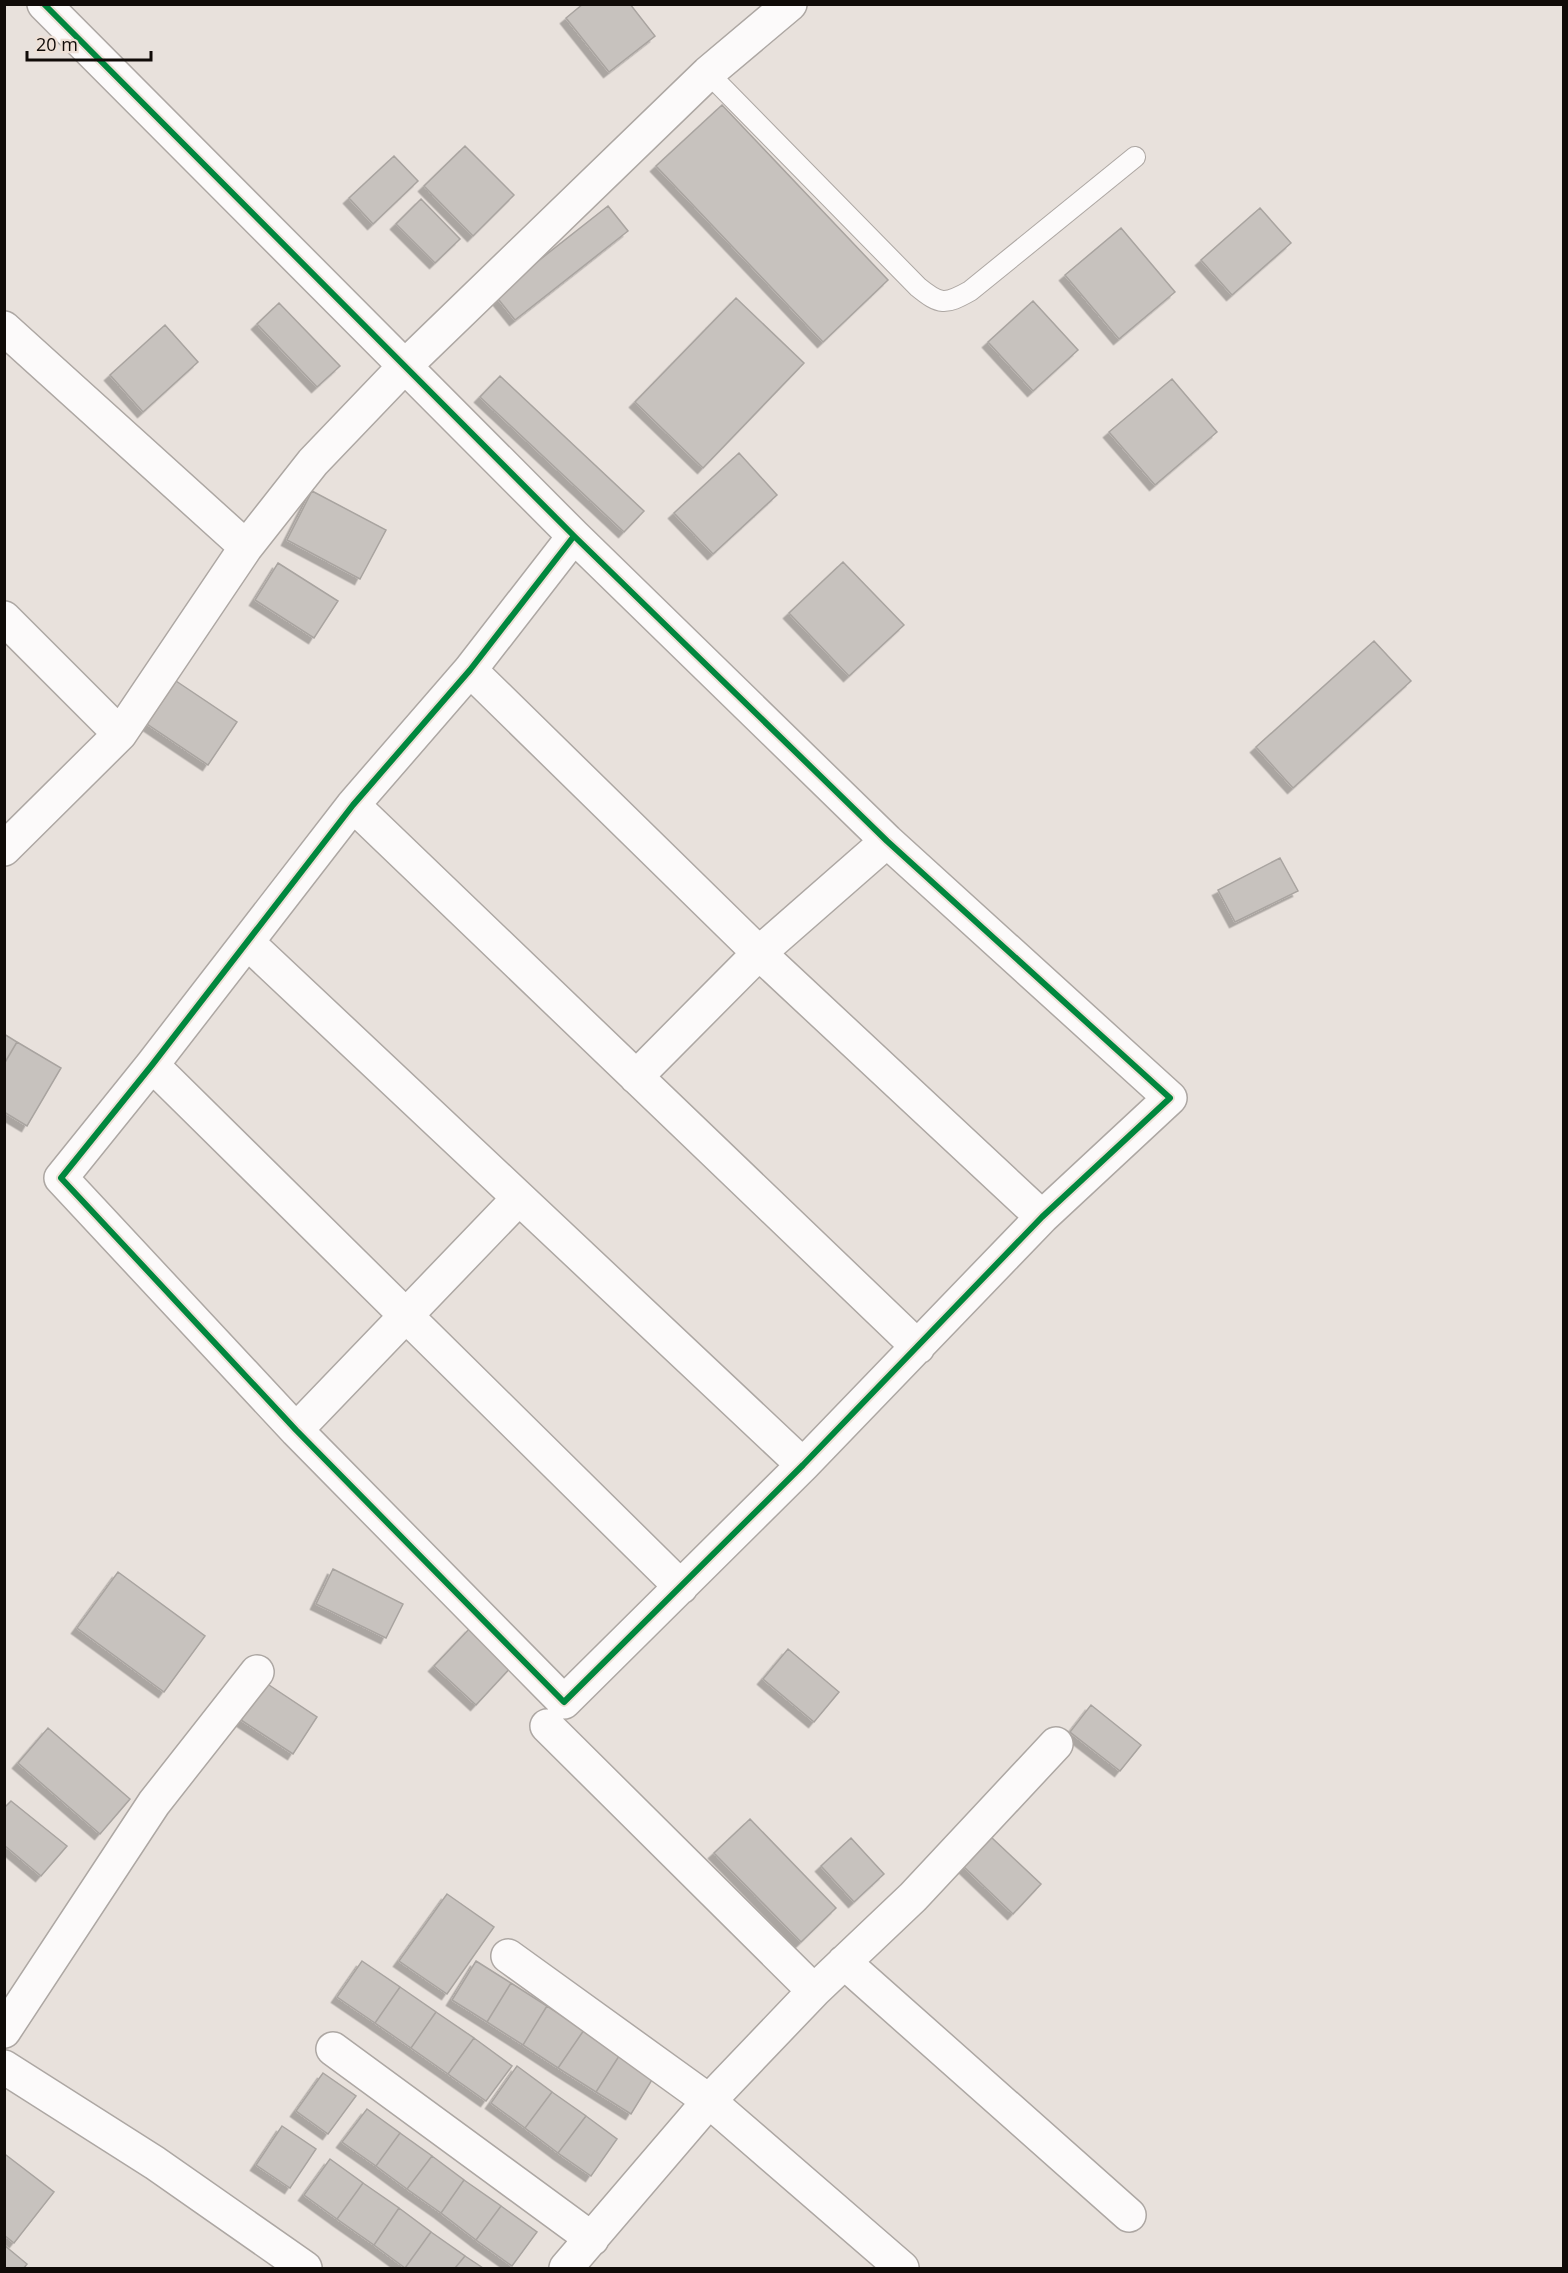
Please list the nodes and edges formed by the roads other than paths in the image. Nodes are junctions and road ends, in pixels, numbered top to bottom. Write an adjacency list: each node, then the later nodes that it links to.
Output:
1 (44, 4): 6 (street)
2 (790, 4): 3 (street)
3 (708, 73): 4 (lane); 6 (street)
4 (1135, 157)
5 (4, 328): 8 (street)
6 (404, 367): 7 (street); 8 (street)
7 (574, 536): 10 (street); 13 (street)
8 (246, 547): 11 (street)
9 (4, 618): 11 (street)
10 (470, 670): 12 (street); 16 (street)
11 (120, 734): 14 (street)
12 (353, 805): 15 (street); 18 (street)
13 (887, 841): 16 (street); 20 (street)
14 (4, 849)
15 (247, 942): 17 (street); 19 (street)
16 (759, 953): 18 (street); 20 (street)
17 (152, 1065): 21 (street); 23 (street)
18 (636, 1077): 22 (street)
19 (519, 1198): 21 (street); 24 (street)
20 (1042, 1217): 22 (street)
21 (406, 1316): 23 (street); 25 (street)
22 (918, 1347): 24 (street)
23 (296, 1430): 25 (street)
24 (803, 1465): 25 (street)
25 (681, 1587)
26 (257, 1672): 32 (street)
27 (547, 1726): 31 (street)
28 (1056, 1744): 30 (street)
29 (508, 1956): 35 (street)
30 (844, 1962): 31 (street); 36 (street)
31 (814, 1991): 35 (street)
32 (4, 2031)
33 (333, 2049): 37 (street)
34 (4, 2067): 38 (street)
35 (709, 2102): 37 (street); 40 (street)
36 (1129, 2215)
37 (592, 2240): 39 (street)
38 (305, 2268)
39 (566, 2268)
40 (902, 2268)

